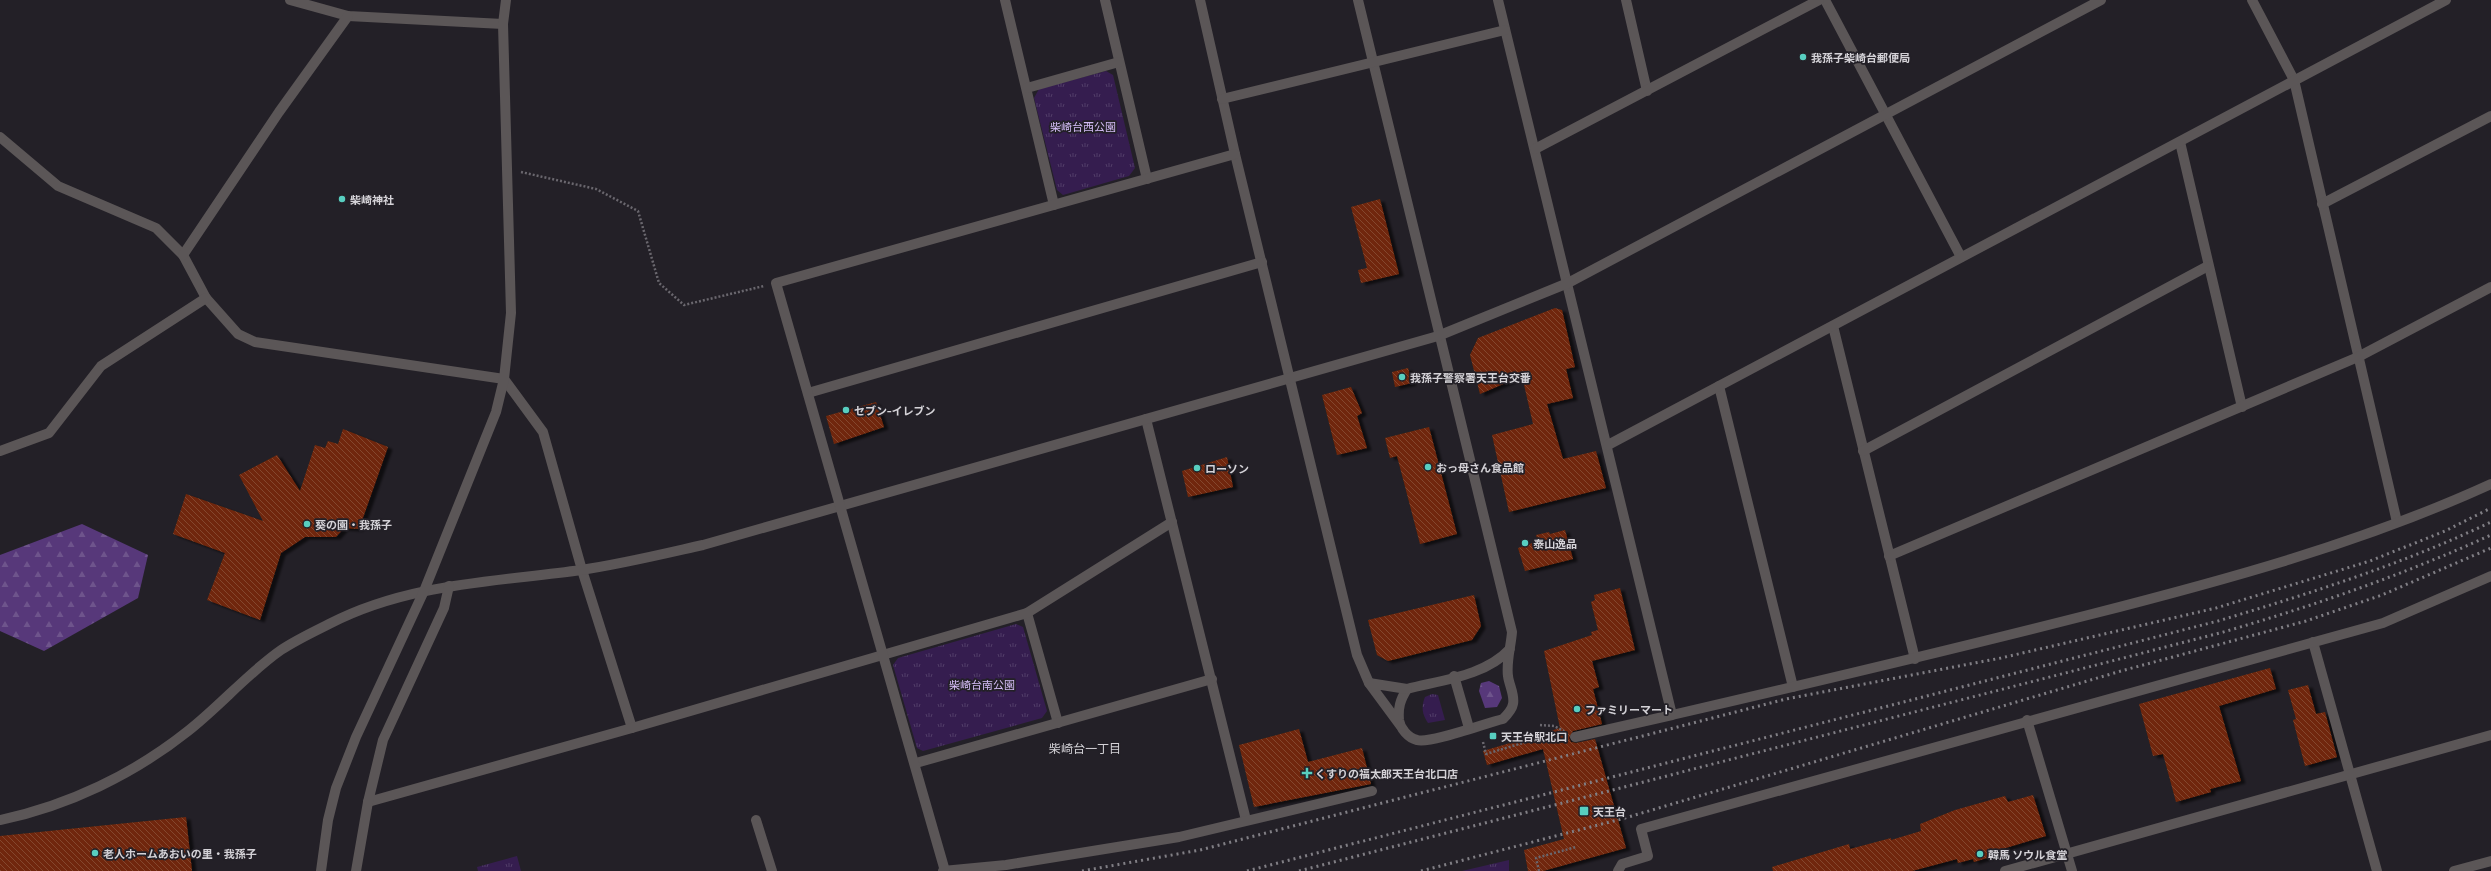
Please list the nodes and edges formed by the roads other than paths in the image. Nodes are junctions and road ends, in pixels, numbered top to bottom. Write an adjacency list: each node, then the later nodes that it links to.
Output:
1 (290, 0): 14 (street)
2 (506, 0): 15 (street)
3 (1005, 0): 20 (street)
4 (1105, 0): 17 (street)
5 (1200, 0): 22 (street)
6 (1358, 0): 18 (street)
7 (1498, 0): 16 (street)
8 (1626, 0): 21 (street)
9 (1819, 0): 21 (street)
10 (1825, 0): 23 (street)
11 (2101, 0): 23 (street)
12 (2252, 0): 19 (street)
13 (2446, 0): 19 (street)
14 (348, 16): 15 (street); 32 (street)
15 (503, 24): 43 (street)
16 (1505, 30): 18 (street); 27 (street)
17 (1119, 62): 20 (street); 29 (street)
18 (1372, 63): 22 (street); 40 (street)
19 (2294, 80): 26 (street); 30 (street)
20 (1026, 88): 31 (street)
21 (1647, 91): 27 (street)
22 (1222, 99): 28 (street)
23 (1886, 114): 33 (street); 36 (street)
24 (2491, 116): 30 (street)
25 (0, 136): 32 (street)
26 (2180, 142): 33 (street); 35 (street)
27 (1534, 149): 36 (street)
28 (1235, 154): 29 (street); 34 (street)
29 (1147, 179): 31 (street)
30 (2322, 204): 41 (street)
31 (1054, 205): 45 (street)
32 (183, 255): 38 (street)
33 (1961, 257): 39 (street)
34 (1262, 262): 42 (street); 45 (street)
35 (2208, 266): 46 (street); 50 (street)
36 (1568, 283): 40 (street); 48 (street)
37 (2491, 287): 41 (street)
38 (206, 298): 43 (street); 49 (street)
39 (1833, 326): 44 (street); 50 (street)
40 (1438, 336): 42 (street); 62 (street)
41 (2358, 357): 46 (street); 54 (street)
42 (1290, 378): 47 (street); 69 (street)
43 (504, 379): 56 (street); 59 (street)
44 (1719, 386): 48 (street); 70 (street)
45 (808, 393): 52 (street)
46 (2242, 407): 55 (street)
47 (1146, 419): 52 (street); 53 (street)
48 (1608, 445): 72 (street)
49 (0, 451)
50 (1863, 451): 55 (street)
51 (2491, 484): 54 (street)
52 (840, 506): 56 (street); 63 (street)
53 (1172, 522): 60 (street); 68 (street)
54 (2397, 522): 64 (street)
55 (1889, 556): 64 (street)
56 (582, 570): 58 (street); 76 (street)
57 (2491, 576): 61 (street)
58 (450, 586): 59 (street); 83 (street)
59 (424, 591): 84 (street); 89 (street)
60 (1027, 613): 63 (street); 74 (street)
61 (2313, 642): 73 (street); 81 (street)
62 (1510, 649): 65 (street); 66 (street)
63 (884, 655): 76 (street); 80 (street)
64 (1915, 659): 70 (street)
65 (1483, 668): 66 (street); 67 (street)
66 (1508, 675): 77 (street)
67 (1454, 676): 71 (street); 77 (street)
68 (1212, 679): 74 (street); 86 (street)
69 (1369, 683): 71 (street); 75 (street)
70 (1793, 687): 72 (street)
71 (1407, 689): 75 (street)
72 (1672, 715): 79 (street)
73 (2027, 720): 87 (street); 93 (street)
74 (1058, 722): 80 (street)
75 (1400, 726): 77 (street)
76 (632, 728): 83 (street)
77 (1469, 728)
78 (2491, 735): 81 (street)
79 (1575, 737)
80 (916, 763): 92 (street)
81 (2349, 774): 87 (street); 96 (street)
82 (1372, 791): 86 (street)
83 (368, 802): 90 (street)
84 (0, 820)
85 (756, 820): 91 (street)
86 (1246, 820): 92 (street)
87 (2067, 854): 94 (street); 95 (street)
88 (2491, 860): 97 (street)
89 (321, 871)
90 (356, 871)
91 (772, 871)
92 (944, 871)
93 (1618, 871)
94 (2005, 871)
95 (2072, 871)
96 (2377, 871)
97 (2454, 871)

